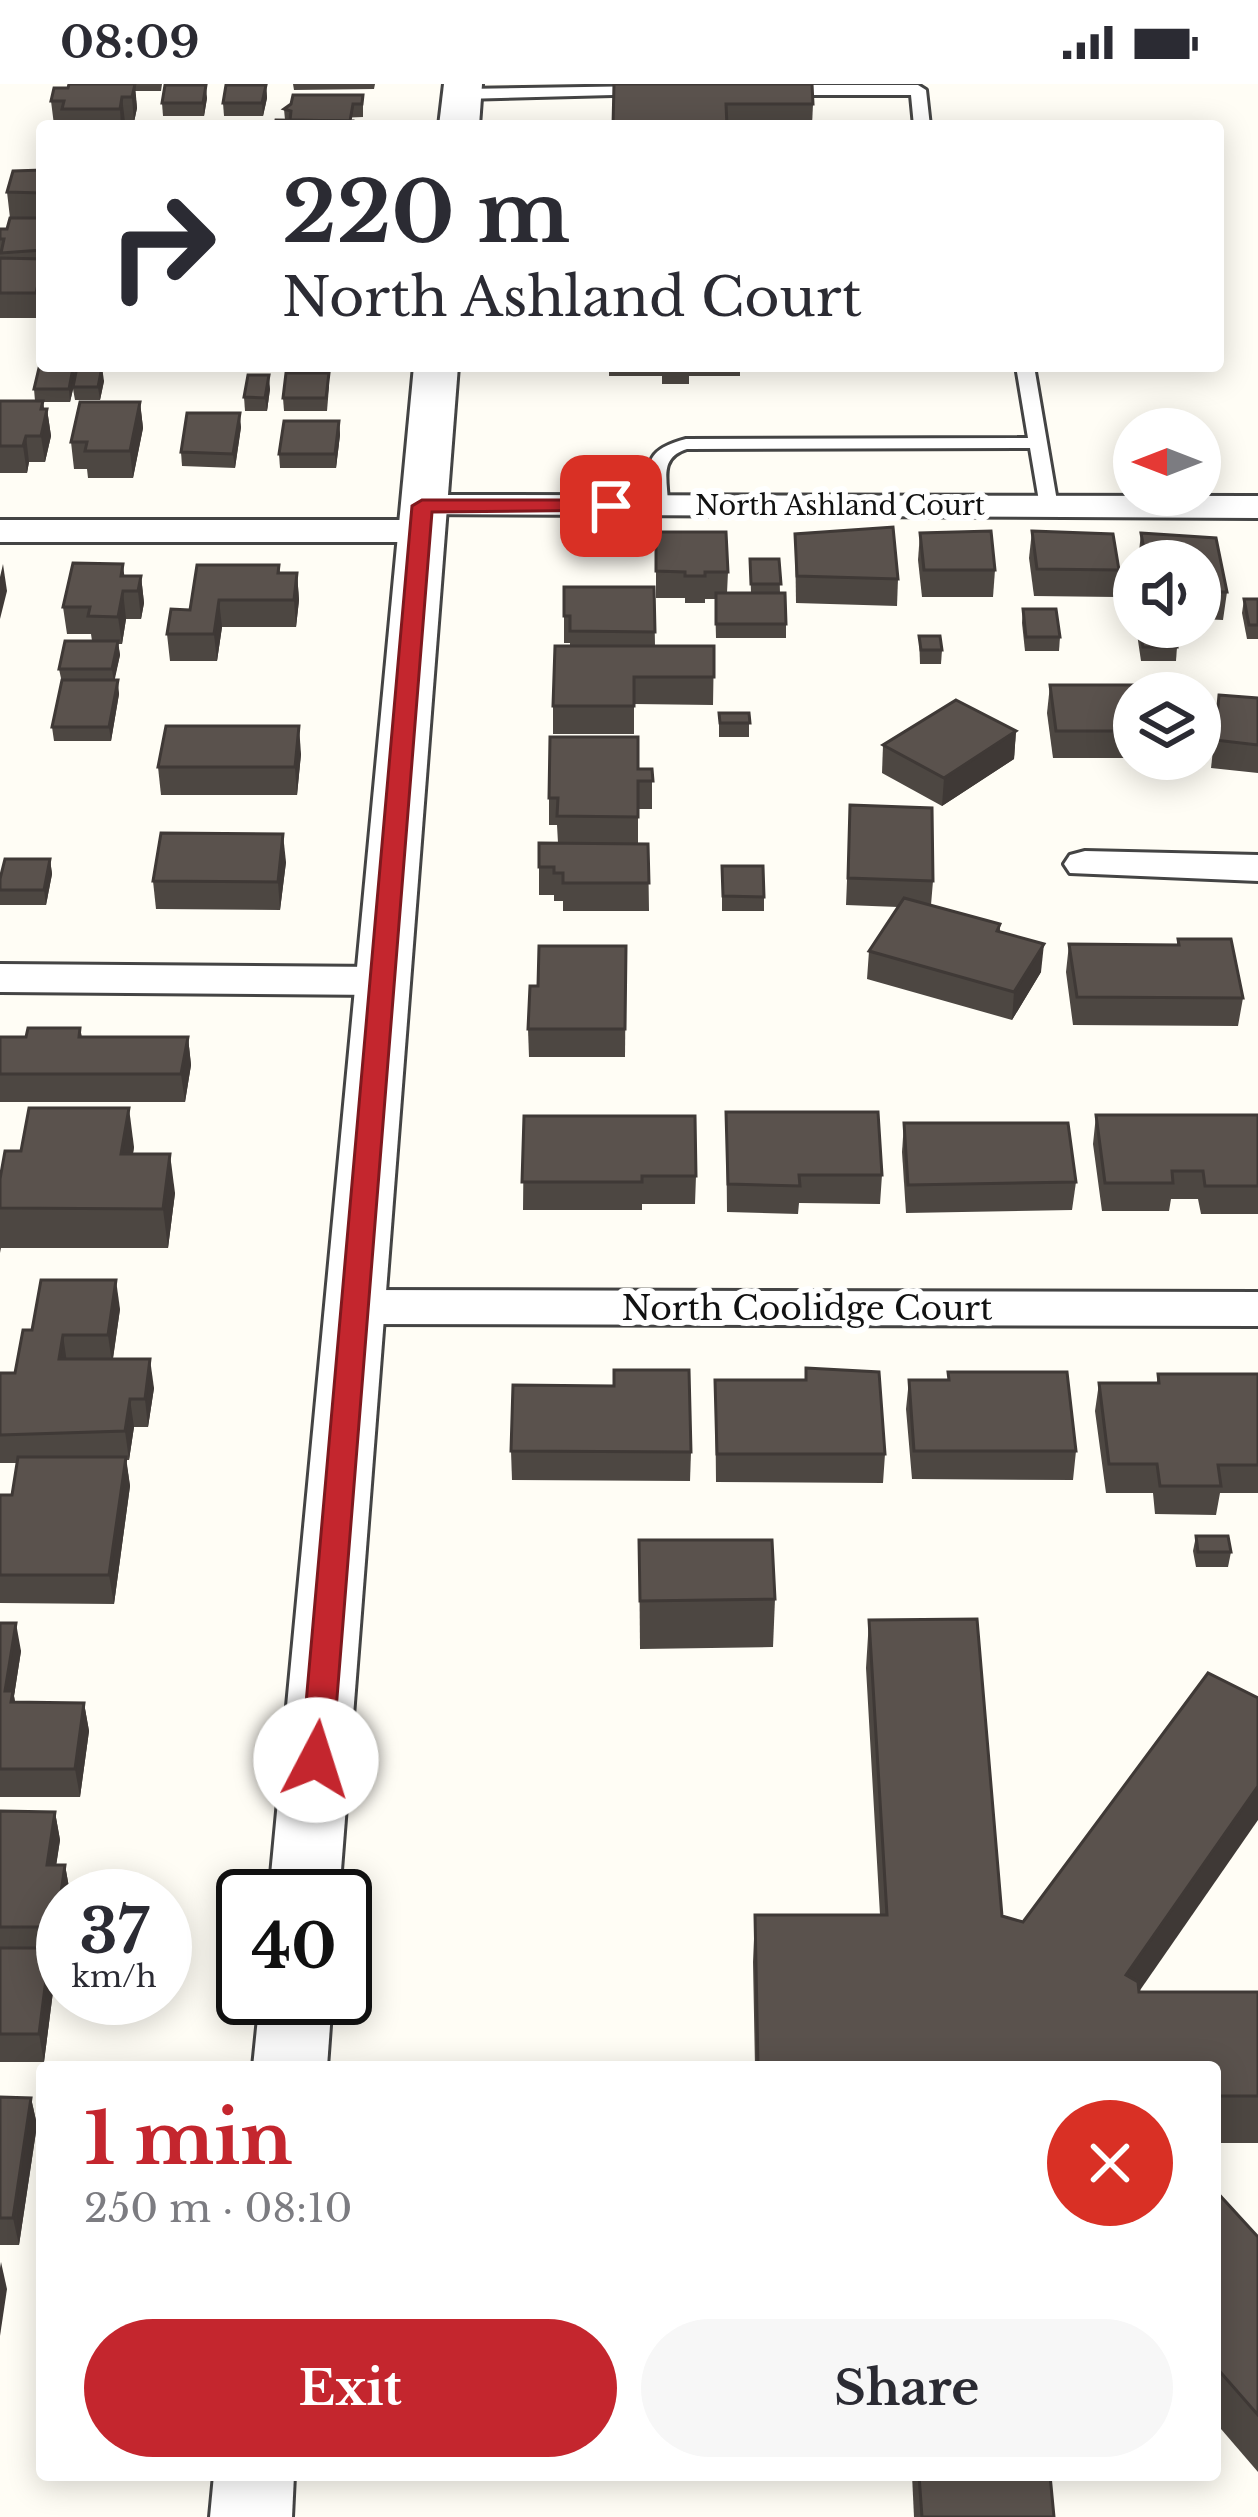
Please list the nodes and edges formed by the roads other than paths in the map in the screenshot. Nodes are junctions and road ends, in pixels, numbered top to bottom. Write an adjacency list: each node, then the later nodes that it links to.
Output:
1 (674, 90): 3 (lane)
2 (763, 90): 4 (lane)
3 (462, 101)
4 (921, 120)
5 (435, 372): 11 (street)
6 (1026, 372): 7 (lane)
7 (1035, 442): 8 (lane); 9 (lane)
8 (658, 506): 9 (street, North Ashland Court); 11 (street, North Ashland Court)
9 (1048, 507): 10 (street, North Ashland Court)
10 (1258, 507)
11 (422, 518): 12 (street, North Ashland Court); 16 (street)
12 (0, 531)
13 (1085, 864): 14 (street)
14 (1258, 868)
15 (0, 978): 16 (street)
16 (382, 981): 17 (street)
17 (356, 1307): 18 (street, North Coolidge Court); 19 (street)
18 (1258, 1309)
19 (306, 1869)
20 (294, 2025): 21 (street)
21 (291, 2061)
22 (253, 2481): 23 (street)
23 (250, 2517)

